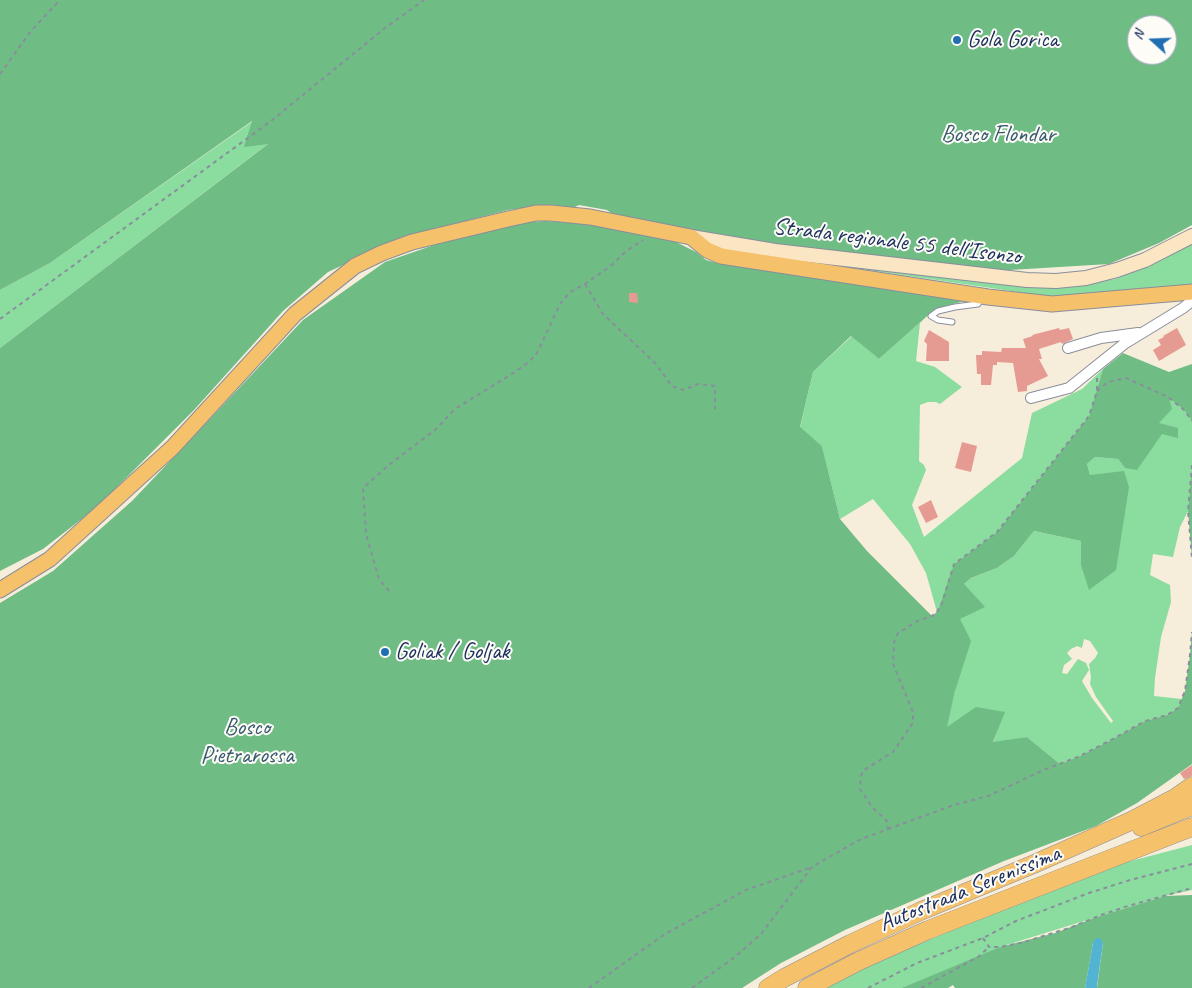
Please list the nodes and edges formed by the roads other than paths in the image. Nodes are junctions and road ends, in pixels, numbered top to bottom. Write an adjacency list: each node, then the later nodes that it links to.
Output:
1 (1192, 236): 2 (main road, Strada regionale 55 dell'Isonzo)
2 (691, 237): 4 (main road); 10 (main road, Strada regionale 55 dell'Isonzo)
3 (1192, 292): 4 (main road)
4 (983, 297): 6 (lane)
5 (1192, 301): 7 (street)
6 (952, 322)
7 (1144, 332): 8 (street); 9 (street)
8 (1068, 348)
9 (1032, 398)
10 (0, 590)
11 (1192, 774): 16 (highway)
12 (1192, 786): 16 (highway)
13 (1192, 796): 16 (highway)
14 (1192, 806): 16 (highway)
15 (1192, 827): 18 (highway, Autostrada Serenissima)
16 (1034, 864): 17 (highway, Autostrada Serenissima)
17 (768, 988)
18 (807, 988)

